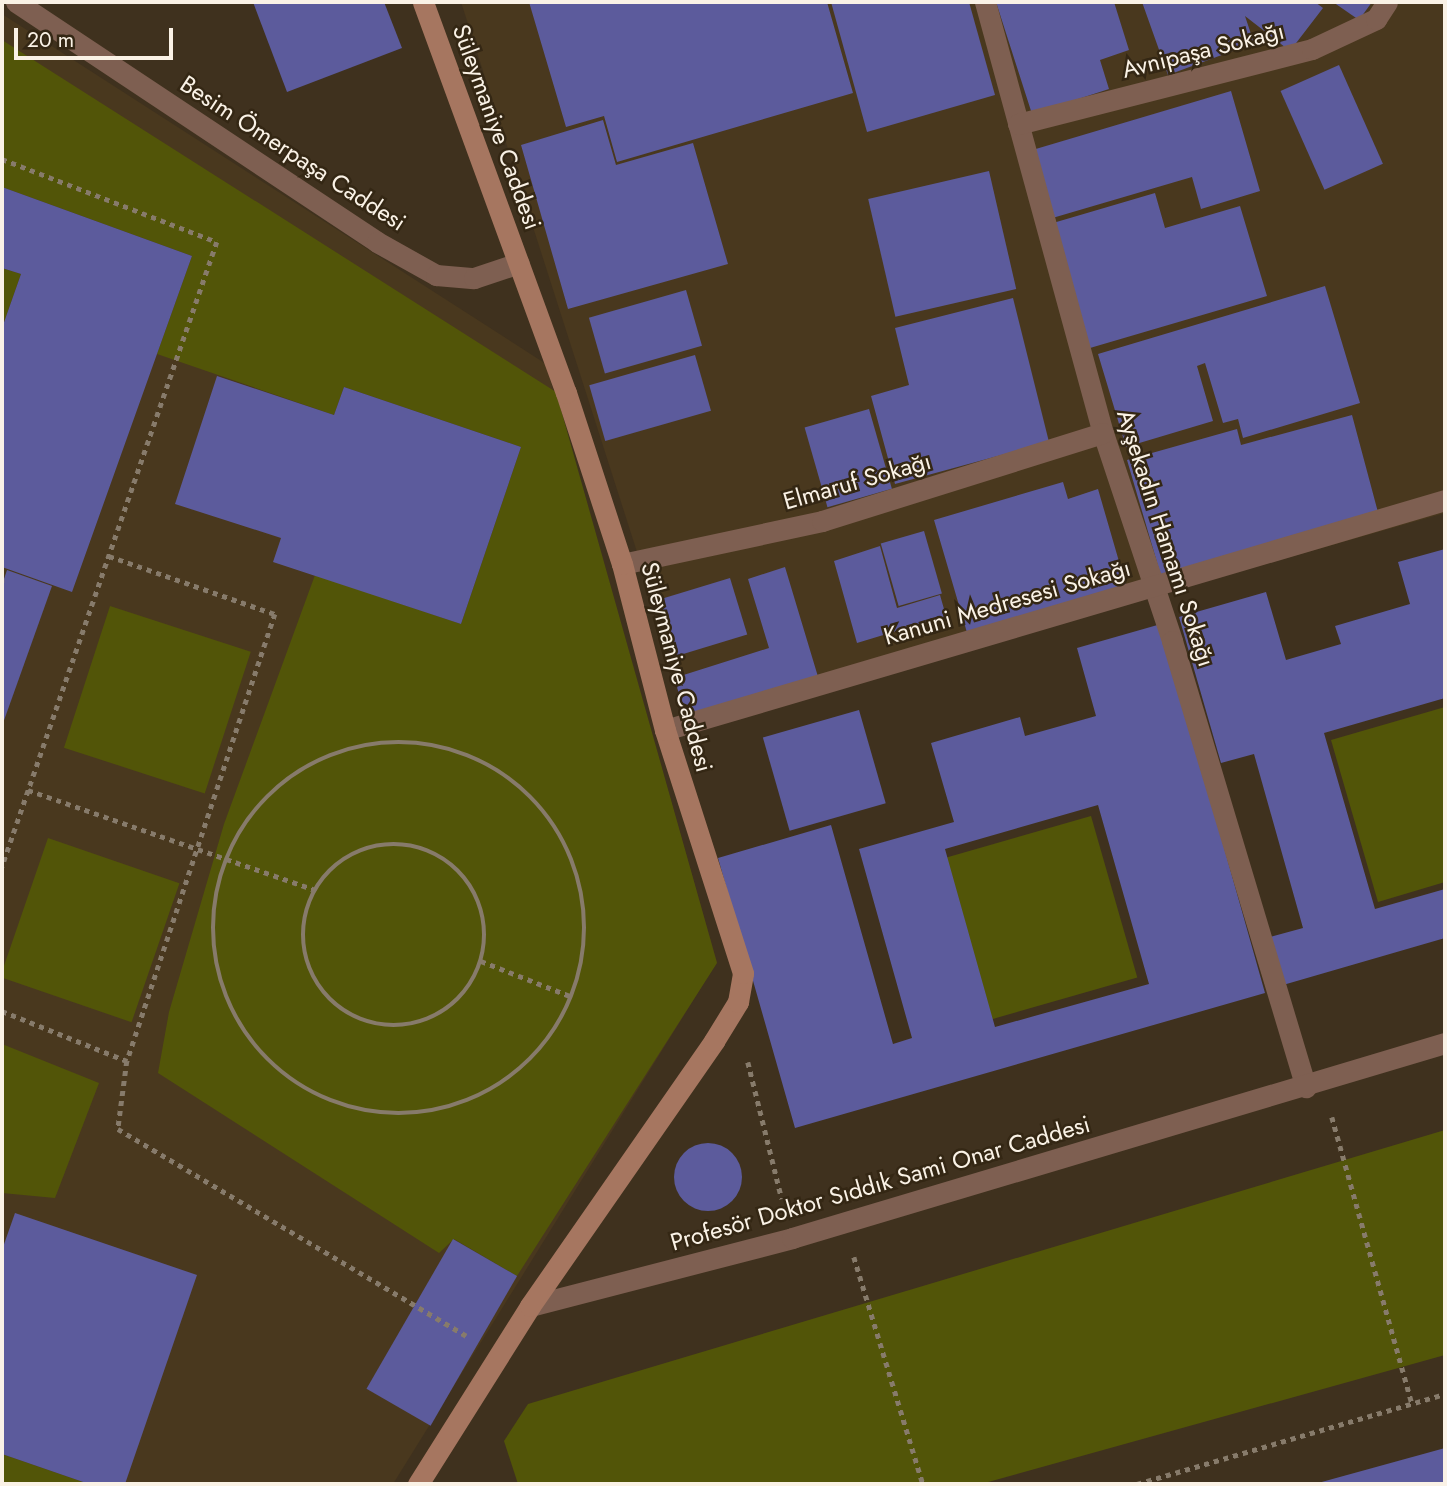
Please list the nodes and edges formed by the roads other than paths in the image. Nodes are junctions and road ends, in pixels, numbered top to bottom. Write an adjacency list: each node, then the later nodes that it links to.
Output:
1 (16, 2): 6 (street, Besim Ömerpaşa Caddesi)
2 (423, 2): 6 (main road, Süleymaniye Caddesi)
3 (985, 2): 5 (street, Ayşekadın Hamamı Sokağı)
4 (1387, 2): 5 (street, Avnipaşa Sokağı)
5 (1018, 124): 7 (street, Ayşekadın Hamamı Sokağı)
6 (519, 263): 9 (main road, Süleymaniye Caddesi)
7 (1103, 433): 9 (street, Elmaruf Sokağı); 10 (street, Ayşekadın Hamamı Sokağı)
8 (1445, 500): 10 (street, Kanuni Medresesi Sokağı)
9 (622, 564): 11 (main road, Süleymaniye Caddesi)
10 (1154, 586): 11 (street, Kanuni Medresesi Sokağı); 13 (street, Ayşekadın Hamamı Sokağı)
11 (665, 730): 14 (main road, Süleymaniye Caddesi)
12 (1445, 1043): 13 (street, Profesör Doktor Sıddık Sami Onar Caddesi)
13 (1314, 1085): 14 (street, Profesör Doktor Sıddık Sami Onar Caddesi)
14 (530, 1306): 15 (main road)
15 (418, 1484)

